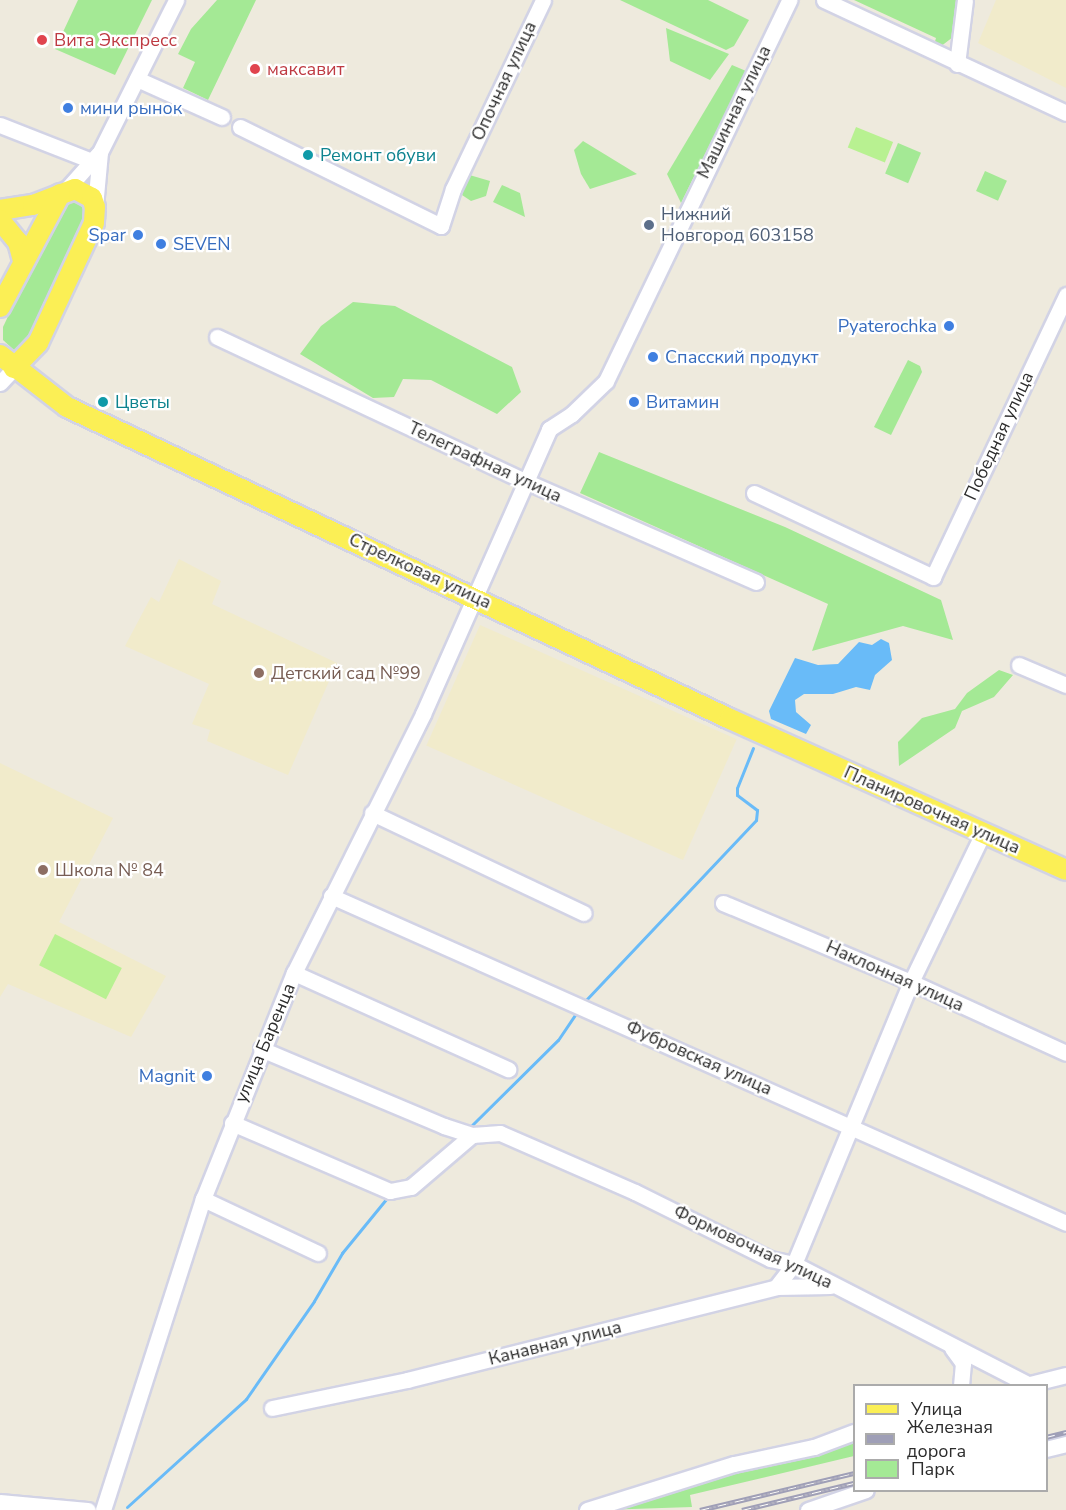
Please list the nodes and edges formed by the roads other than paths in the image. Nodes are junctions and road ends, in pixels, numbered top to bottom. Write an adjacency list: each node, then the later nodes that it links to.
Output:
1 (176, 0): 7 (street)
2 (543, 0): 11 (street, Опочная улица)
3 (789, 0): 25 (street, Машинная улица)
4 (824, 0): 6 (street)
5 (965, 0): 6 (street)
6 (957, 64): 8 (street)
7 (137, 79): 9 (street); 12 (street)
8 (1066, 113)
9 (222, 117)
10 (0, 125): 12 (street)
11 (240, 127)
12 (96, 156): 13 (street); 14 (street)
13 (63, 192): 14 (main road); 15 (main road); 17 (main road)
14 (95, 207): 21 (main road)
15 (0, 210)
16 (0, 220): 17 (main road)
17 (23, 261): 19 (main road)
18 (1066, 295): 26 (street, Победная улица)
19 (0, 308)
20 (217, 337): 25 (street, Телеграфная улица)
21 (38, 344): 22 (main road); 24 (main road)
22 (7, 361): 23 (street); 24 (main road, Стрелковая улица)
23 (0, 383)
24 (43, 391): 28 (main road, Стрелковая улица)
25 (525, 481): 27 (street, Телеграфная улица); 28 (street, Машинная улица)
26 (754, 493)
27 (756, 582)
28 (476, 597): 31 (main road, Стрелковая улица); 32 (street, улица Баренца)
29 (1019, 665): 30 (street)
30 (1066, 686)
31 (799, 751): 33 (main road, Планировочная улица)
32 (372, 813): 35 (street, улица Баренца); 37 (street)
33 (983, 833): 34 (main road, Планировочная улица); 39 (street)
34 (1066, 870)
35 (331, 896): 38 (street, улица Баренца); 44 (street, Фубровская улица)
36 (723, 903): 39 (street, Наклонная улица)
37 (584, 913)
38 (294, 973): 40 (street, улица Баренца); 42 (street)
39 (911, 982): 41 (street, Наклонная улица); 44 (street)
40 (261, 1049): 43 (street, улица Баренца); 45 (street, Формовочная улица)
41 (1066, 1053)
42 (508, 1069)
43 (232, 1123): 45 (street); 46 (street, улица Баренца)
44 (850, 1127): 47 (street, Фубровская улица); 49 (street)
45 (472, 1136): 49 (street, Формовочная улица)
46 (203, 1199): 48 (street); 64 (street, улица Баренца)
47 (1066, 1223)
48 (318, 1253)
49 (794, 1264): 50 (street); 51 (street, Формовочная улица)
50 (776, 1287): 51 (street, Канавная улица); 57 (street, Канавная улица)
51 (838, 1287): 52 (street, Формовочная улица)
52 (950, 1346): 54 (street); 55 (street, Формовочная улица)
53 (1066, 1376): 56 (street)
54 (961, 1384)
55 (1023, 1384)
56 (1030, 1384)
57 (272, 1408)
58 (853, 1433): 65 (street)
59 (1066, 1444): 60 (street)
60 (1048, 1449)
61 (863, 1492): 66 (street)
62 (0, 1502): 63 (street)
63 (88, 1510)
64 (103, 1510)
65 (587, 1510)
66 (808, 1510)

